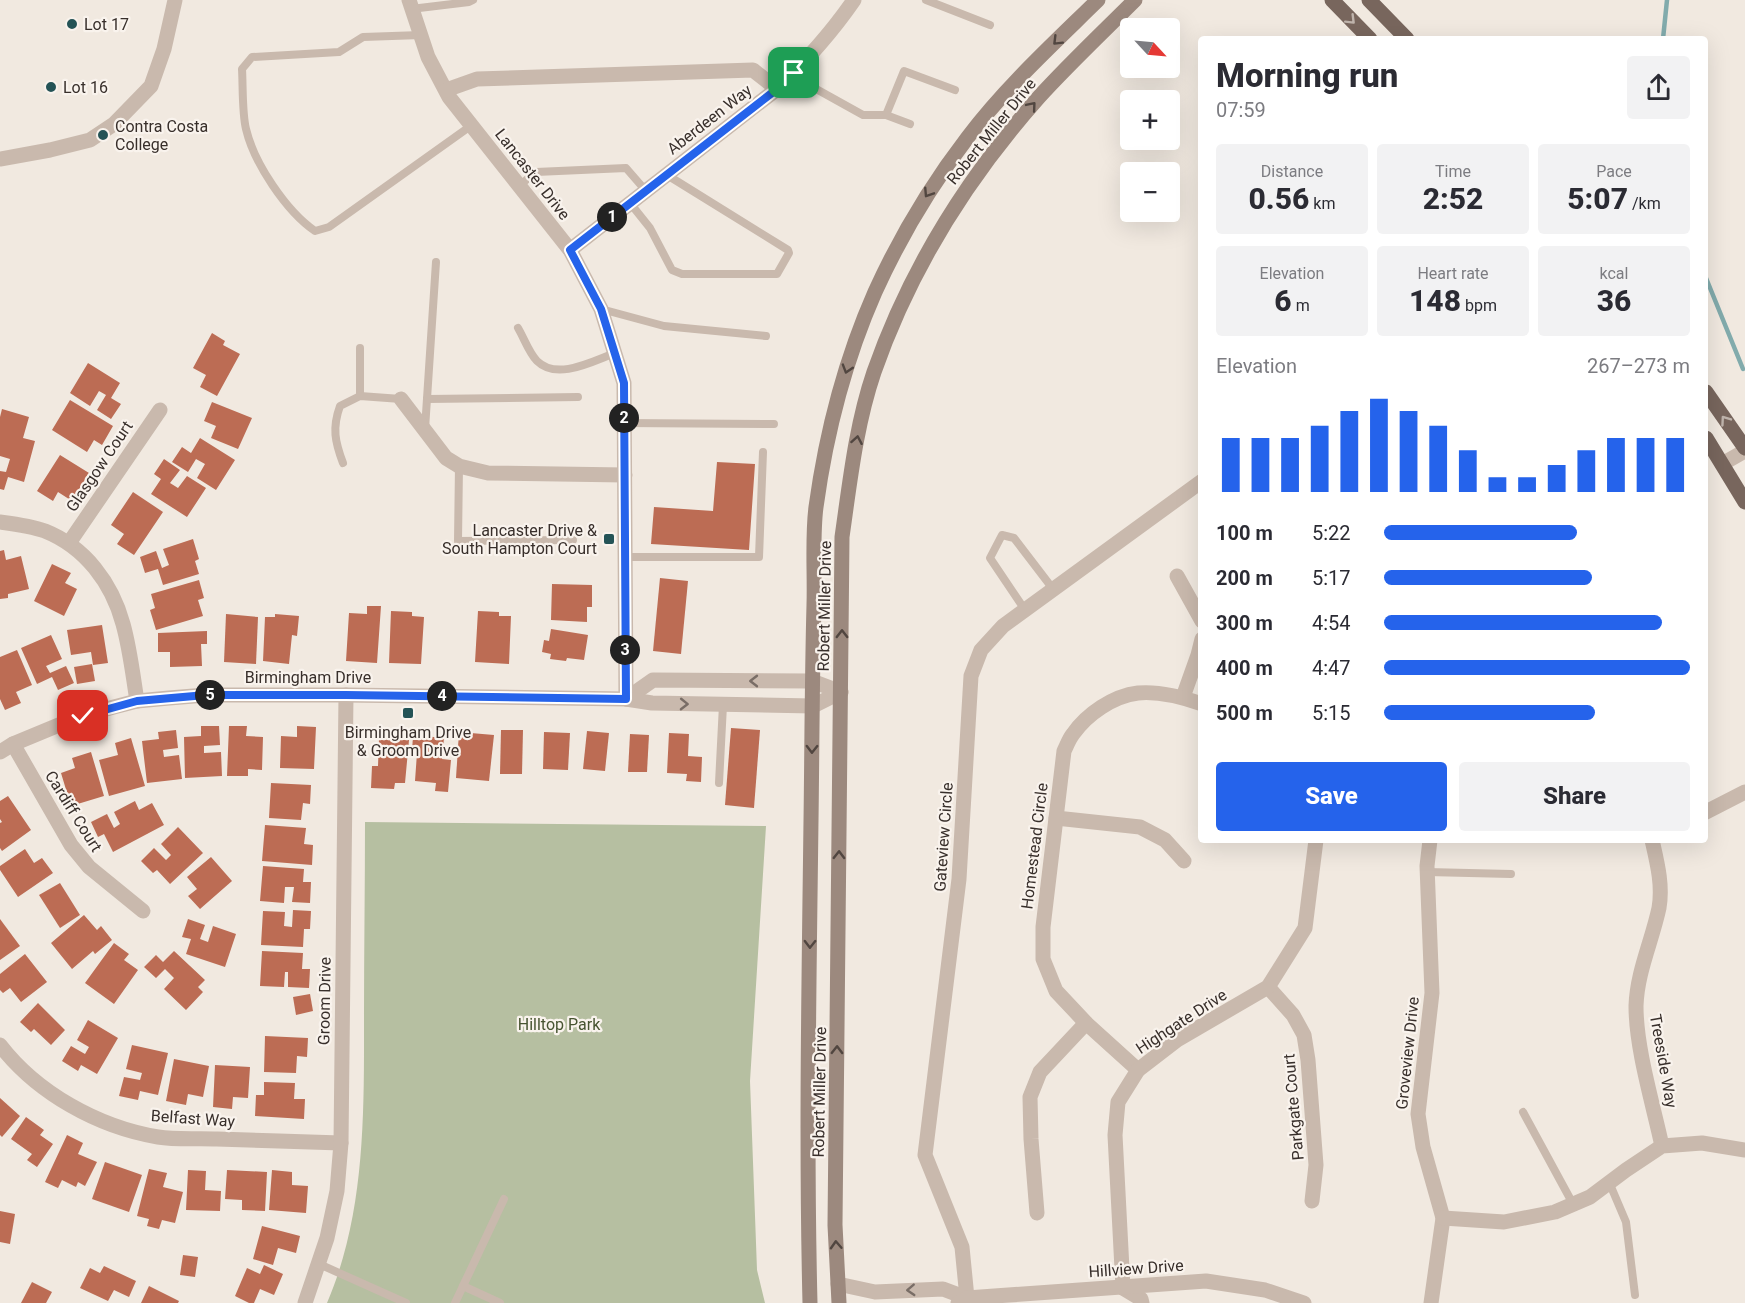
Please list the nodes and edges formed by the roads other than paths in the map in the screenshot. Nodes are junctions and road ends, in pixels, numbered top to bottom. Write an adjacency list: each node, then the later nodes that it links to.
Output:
1 (175, 0): 21 (street)
2 (473, 0): 9 (lane)
3 (926, 0): 10 (lane)
4 (1098, 0): 60 (main road, Robert Miller Drive, one-way to 60)
5 (1135, 0): 61 (main road, Robert Miller Drive, one-way to 5)
6 (1332, 0): 12 (main road, one-way to 12)
7 (1369, 0): 13 (main road)
8 (851, 1): 14 (street, Aberdeen Way)
9 (410, 4): 11 (street, Lancaster Drive)
10 (990, 25)
11 (421, 35): 16 (street, Lancaster Drive); 20 (lane)
12 (1367, 36)
13 (1404, 36)
14 (794, 73): 15 (street, Aberdeen Way); 18 (lane)
15 (777, 89): 16 (street); 22 (street, Aberdeen Way)
16 (446, 90): 20 (street, Lancaster Drive)
17 (955, 90): 18 (lane)
18 (886, 115): 19 (lane)
19 (910, 124)
20 (472, 125): 23 (street, Lancaster Drive)
21 (0, 159)
22 (667, 175): 24 (street, Aberdeen Way); 25 (lane)
23 (520, 185): 24 (lane); 26 (street, Lancaster Drive)
24 (646, 191): 25 (street, Aberdeen Way)
25 (630, 203): 26 (street, Aberdeen Way)
26 (570, 250): 28 (street, Lancaster Drive)
27 (435, 262): 37 (lane)
28 (601, 309): 30 (lane); 32 (street, Lancaster Drive)
29 (518, 328): 32 (lane)
30 (766, 336)
31 (360, 348): 34 (lane)
32 (615, 353): 39 (street, Lancaster Drive)
33 (1708, 395): 43 (main road, one-way to 33)
34 (360, 396): 36 (lane); 45 (lane)
35 (578, 397): 37 (lane)
36 (401, 399): 41 (street)
37 (427, 399): 41 (lane)
38 (160, 410): 53 (street, Glasgow Court)
39 (624, 423): 40 (lane); 48 (street, Lancaster Drive)
40 (774, 424)
41 (425, 433): 47 (street)
42 (1708, 441): 46 (main road)
43 (1745, 449): 46 (street)
44 (763, 452): 54 (lane)
45 (343, 463)
46 (1722, 464): 50 (main road)
47 (459, 466): 48 (street); 52 (lane)
48 (625, 475): 54 (street, Lancaster Drive)
49 (1198, 484): 56 (street, Gateview Circle)
50 (1745, 502)
51 (0, 522): 53 (street)
52 (573, 540)
53 (69, 543): 65 (street)
54 (625, 557): 64 (street, Lancaster Drive)
55 (1178, 576): 58 (street)
56 (1053, 590): 57 (street, Gateview Circle); 57 (lane)
57 (1025, 610): 100 (street, Gateview Circle)
58 (1198, 614)
59 (1198, 655): 63 (street)
60 (812, 681): 61 (street); 64 (street, one-way to 64); 68 (main road, Robert Miller Drive)
61 (841, 692): 68 (street, Birmingham Drive); 96 (main road, Robert Miller Drive, one-way to 61)
62 (346, 695): 64 (street, Birmingham Drive); 65 (street, Birmingham Drive); 86 (street, Groom Drive)
63 (1183, 697): 66 (street, Homestead Circle); 73 (street, Homestead Circle)
64 (626, 699): 67 (street, Birmingham Drive, one-way to 67)
65 (137, 701): 69 (street, Birmingham Drive)
66 (1198, 703)
67 (723, 705): 68 (street, Birmingham Drive); 70 (lane)
68 (813, 706): 105 (main road, Robert Miller Drive, one-way to 105)
69 (6, 748): 80 (street, Cardiff Court)
70 (719, 783)
71 (1745, 792): 72 (street)
72 (1708, 811)
73 (1056, 818): 77 (street); 82 (street, Homestead Circle)
74 (1316, 843): 81 (street, Highgate Drive)
75 (1430, 843): 78 (street, Groveview Drive)
76 (1653, 843): 87 (street, Treeside Way)
77 (1184, 861)
78 (1427, 872): 79 (lane); 94 (street, Groveview Drive)
79 (1511, 874)
80 (143, 911)
81 (1268, 987): 84 (street, Highgate Drive); 91 (street, Parkgate Court)
82 (1086, 1023): 84 (street, Homestead Circle); 93 (street)
83 (0, 1045): 86 (street, Belfast Way)
84 (1138, 1070): 98 (street, Highgate Drive)
85 (1523, 1112): 92 (lane)
86 (340, 1143): 95 (street, Groom Drive)
87 (1662, 1146): 88 (street); 89 (street)
88 (1745, 1150)
89 (1609, 1182): 92 (street); 99 (lane)
90 (504, 1199): 97 (lane)
91 (1312, 1201)
92 (1573, 1204): 94 (street)
93 (1037, 1213)
94 (1443, 1218): 110 (street, Groveview Drive)
95 (319, 1264): 101 (street, Groom Drive); 102 (lane)
96 (838, 1284): 100 (street, one-way to 96); 106 (main road, Robert Miller Drive)
97 (463, 1286): 103 (lane); 104 (lane)
98 (1123, 1288): 100 (street, Hillview Drive); 107 (street); 108 (street); 109 (street, Hillview Drive)
99 (1635, 1295)
100 (963, 1301)
101 (305, 1303)
102 (406, 1303)
103 (455, 1303)
104 (500, 1303)
105 (810, 1303)
106 (839, 1303)
107 (1115, 1303)
108 (1142, 1303)
109 (1304, 1303)
110 (1431, 1303)

